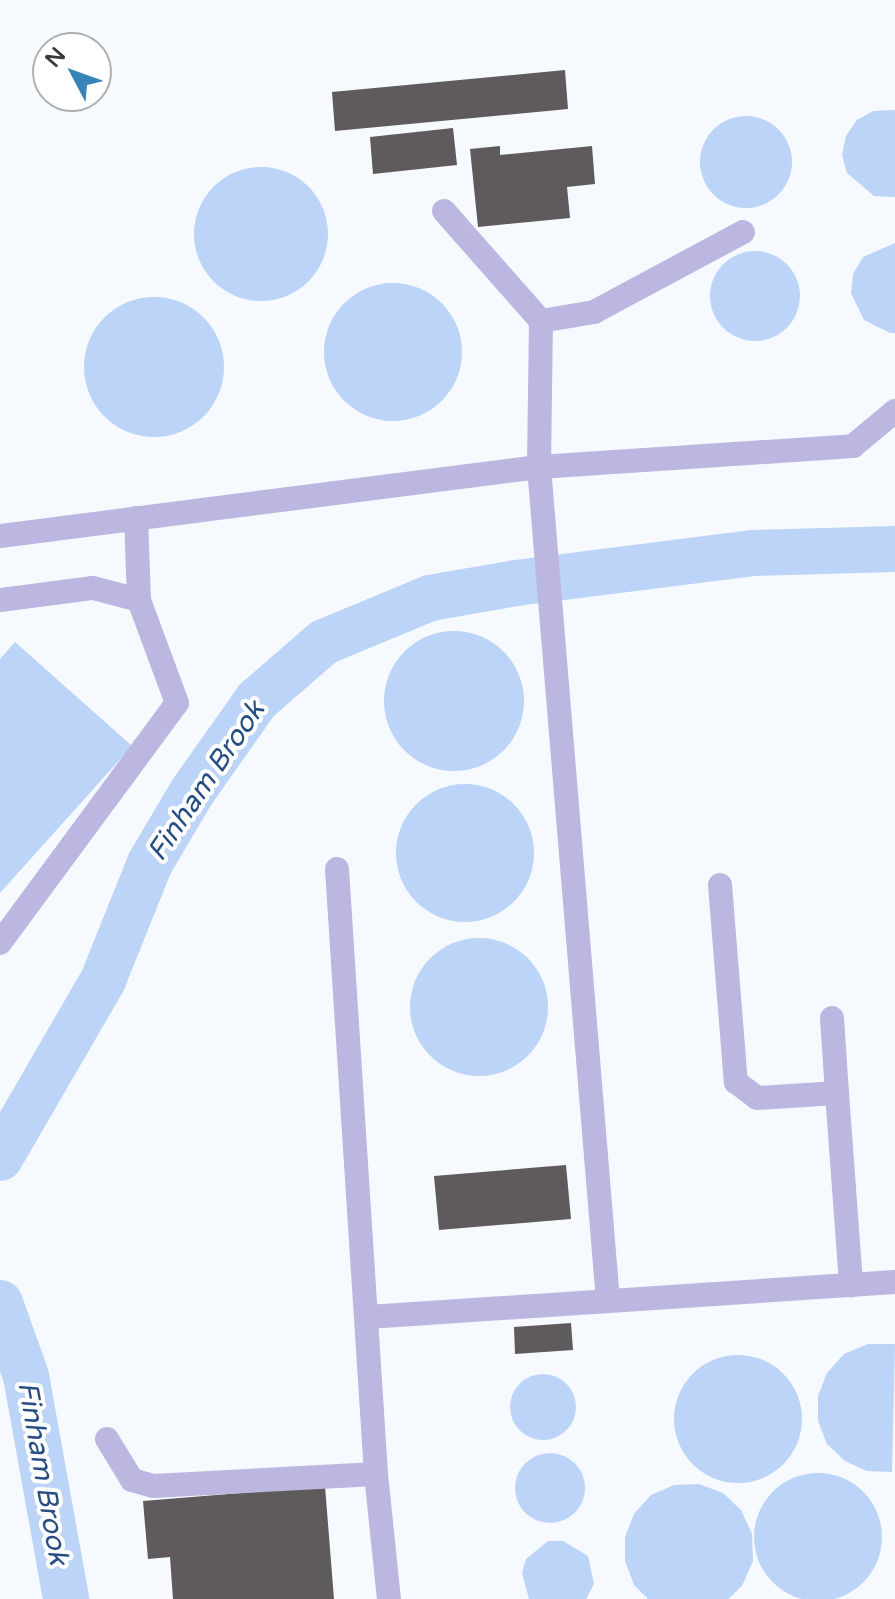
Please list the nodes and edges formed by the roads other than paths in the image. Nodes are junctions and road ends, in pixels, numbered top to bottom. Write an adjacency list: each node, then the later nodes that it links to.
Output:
1 (444, 211): 3 (lane)
2 (743, 232): 3 (lane)
3 (541, 321): 5 (lane)
4 (895, 411): 5 (lane)
5 (539, 467): 6 (lane); 17 (lane)
6 (136, 518): 7 (lane); 9 (lane)
7 (0, 536)
8 (0, 600): 9 (lane)
9 (139, 600): 12 (lane)
10 (337, 869): 18 (lane)
11 (720, 885): 14 (lane)
12 (0, 943)
13 (832, 1018): 14 (lane)
14 (837, 1093): 16 (lane)
15 (895, 1282): 16 (lane)
16 (851, 1285): 17 (lane)
17 (608, 1301): 18 (lane)
18 (368, 1317): 20 (lane)
19 (107, 1439): 20 (lane)
20 (376, 1474): 21 (lane)
21 (389, 1599)

